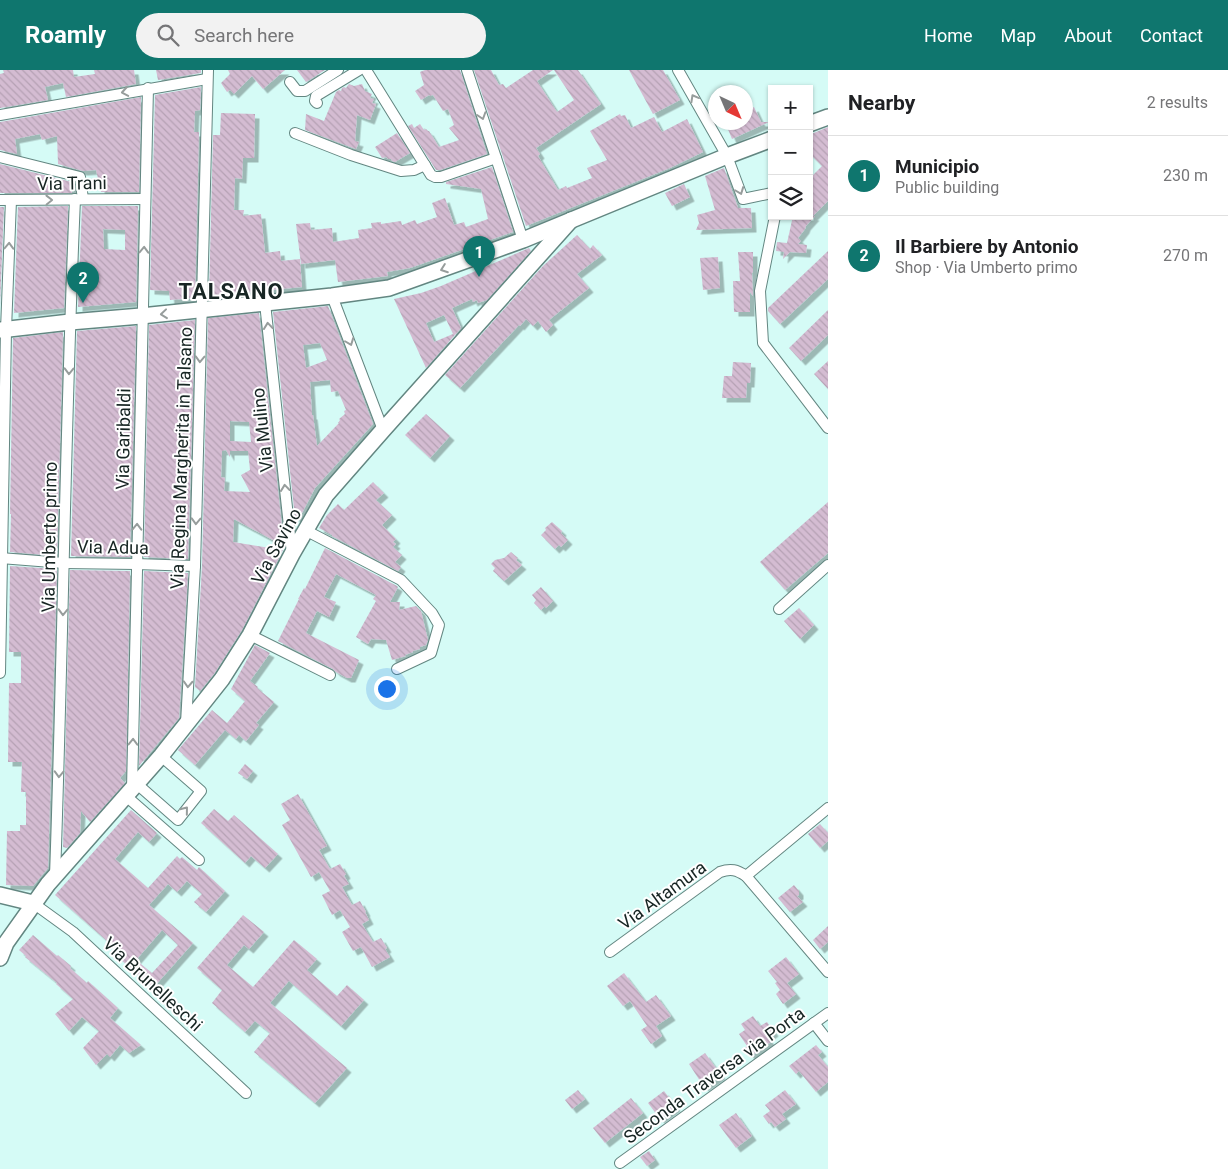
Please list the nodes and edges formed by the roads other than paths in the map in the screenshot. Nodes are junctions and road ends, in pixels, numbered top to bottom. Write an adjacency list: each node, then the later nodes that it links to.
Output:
1 (338, 70): 7 (street)
2 (359, 70): 9 (street)
3 (366, 70): 18 (street)
4 (467, 70): 17 (street, one-way to 17)
5 (678, 70): 15 (street, one-way to 5)
6 (208, 74): 8 (street); 28 (street, Via Regina Margherita in Talsano)
7 (290, 82)
8 (148, 88): 10 (street, one-way to 10); 21 (street, Via Garibaldi)
9 (317, 103)
10 (0, 115)
11 (827, 117): 12 (street)
12 (813, 122)
13 (295, 133): 18 (street)
14 (768, 140): 15 (street)
15 (726, 156): 19 (street, one-way to 19); 23 (street)
16 (0, 157): 20 (street, Via Umberto primo)
17 (496, 158): 18 (street); 25 (street)
18 (425, 165)
19 (768, 194)
20 (79, 199): 21 (street, Via Trani); 22 (street, Via Trani, one-way to 20); 30 (street, Via Umberto primo)
21 (145, 199): 29 (street, Via Garibaldi, one-way to 21)
22 (5, 200): 31 (street, one-way to 22)
23 (571, 220): 25 (street); 33 (street, Via Savino)
24 (774, 220): 32 (street)
25 (523, 240): 26 (street, one-way to 26)
26 (332, 296): 27 (street); 33 (street, one-way to 33)
27 (265, 303): 28 (street); 35 (street, Via Mulino, one-way to 27)
28 (202, 310): 29 (street, one-way to 29); 40 (street, Via Regina Margherita in Talsano, one-way to 40)
29 (142, 316): 30 (street); 38 (street, Via Garibaldi, one-way to 29)
30 (70, 322): 31 (street); 37 (street, Via Umberto primo, one-way to 37)
31 (3, 330): 36 (street)
32 (827, 423)
33 (383, 430): 34 (street, Via Savino)
34 (306, 530): 35 (street, Via Savino); 43 (street)
35 (292, 554): 42 (street, Via Savino)
36 (1, 558): 37 (street, Via Adua); 44 (street)
37 (64, 563): 38 (street, Via Adua); 51 (street, Via Umberto primo, one-way to 51)
38 (136, 564): 40 (street, Via Adua); 48 (street, Via Garibaldi, one-way to 38)
39 (828, 565): 41 (street)
40 (195, 566): 46 (street, Via Regina Margherita in Talsano, one-way to 46)
41 (779, 610)
42 (250, 635): 45 (street); 46 (street, Via Savino)
43 (398, 669)
44 (0, 673)
45 (330, 675)
46 (186, 727): 47 (street, Via Savino)
47 (162, 756): 48 (street, Via Savino); 48 (street, one-way to 47)
48 (131, 790): 50 (street); 51 (street, Via Savino)
49 (828, 808): 52 (street)
50 (199, 860)
51 (55, 876): 54 (street, Via Savino)
52 (746, 876): 55 (street, Via Altamura); 57 (street)
53 (0, 895): 54 (street)
54 (34, 903): 56 (street, Via Savino); 61 (street, Via Brunelleschi)
55 (610, 952)
56 (0, 958)
57 (828, 972)
58 (828, 1013): 59 (street, Seconda Traversa via Porta)
59 (814, 1023): 60 (street); 62 (street, Seconda Traversa via Porta)
60 (828, 1040)
61 (246, 1093)
62 (620, 1163)

